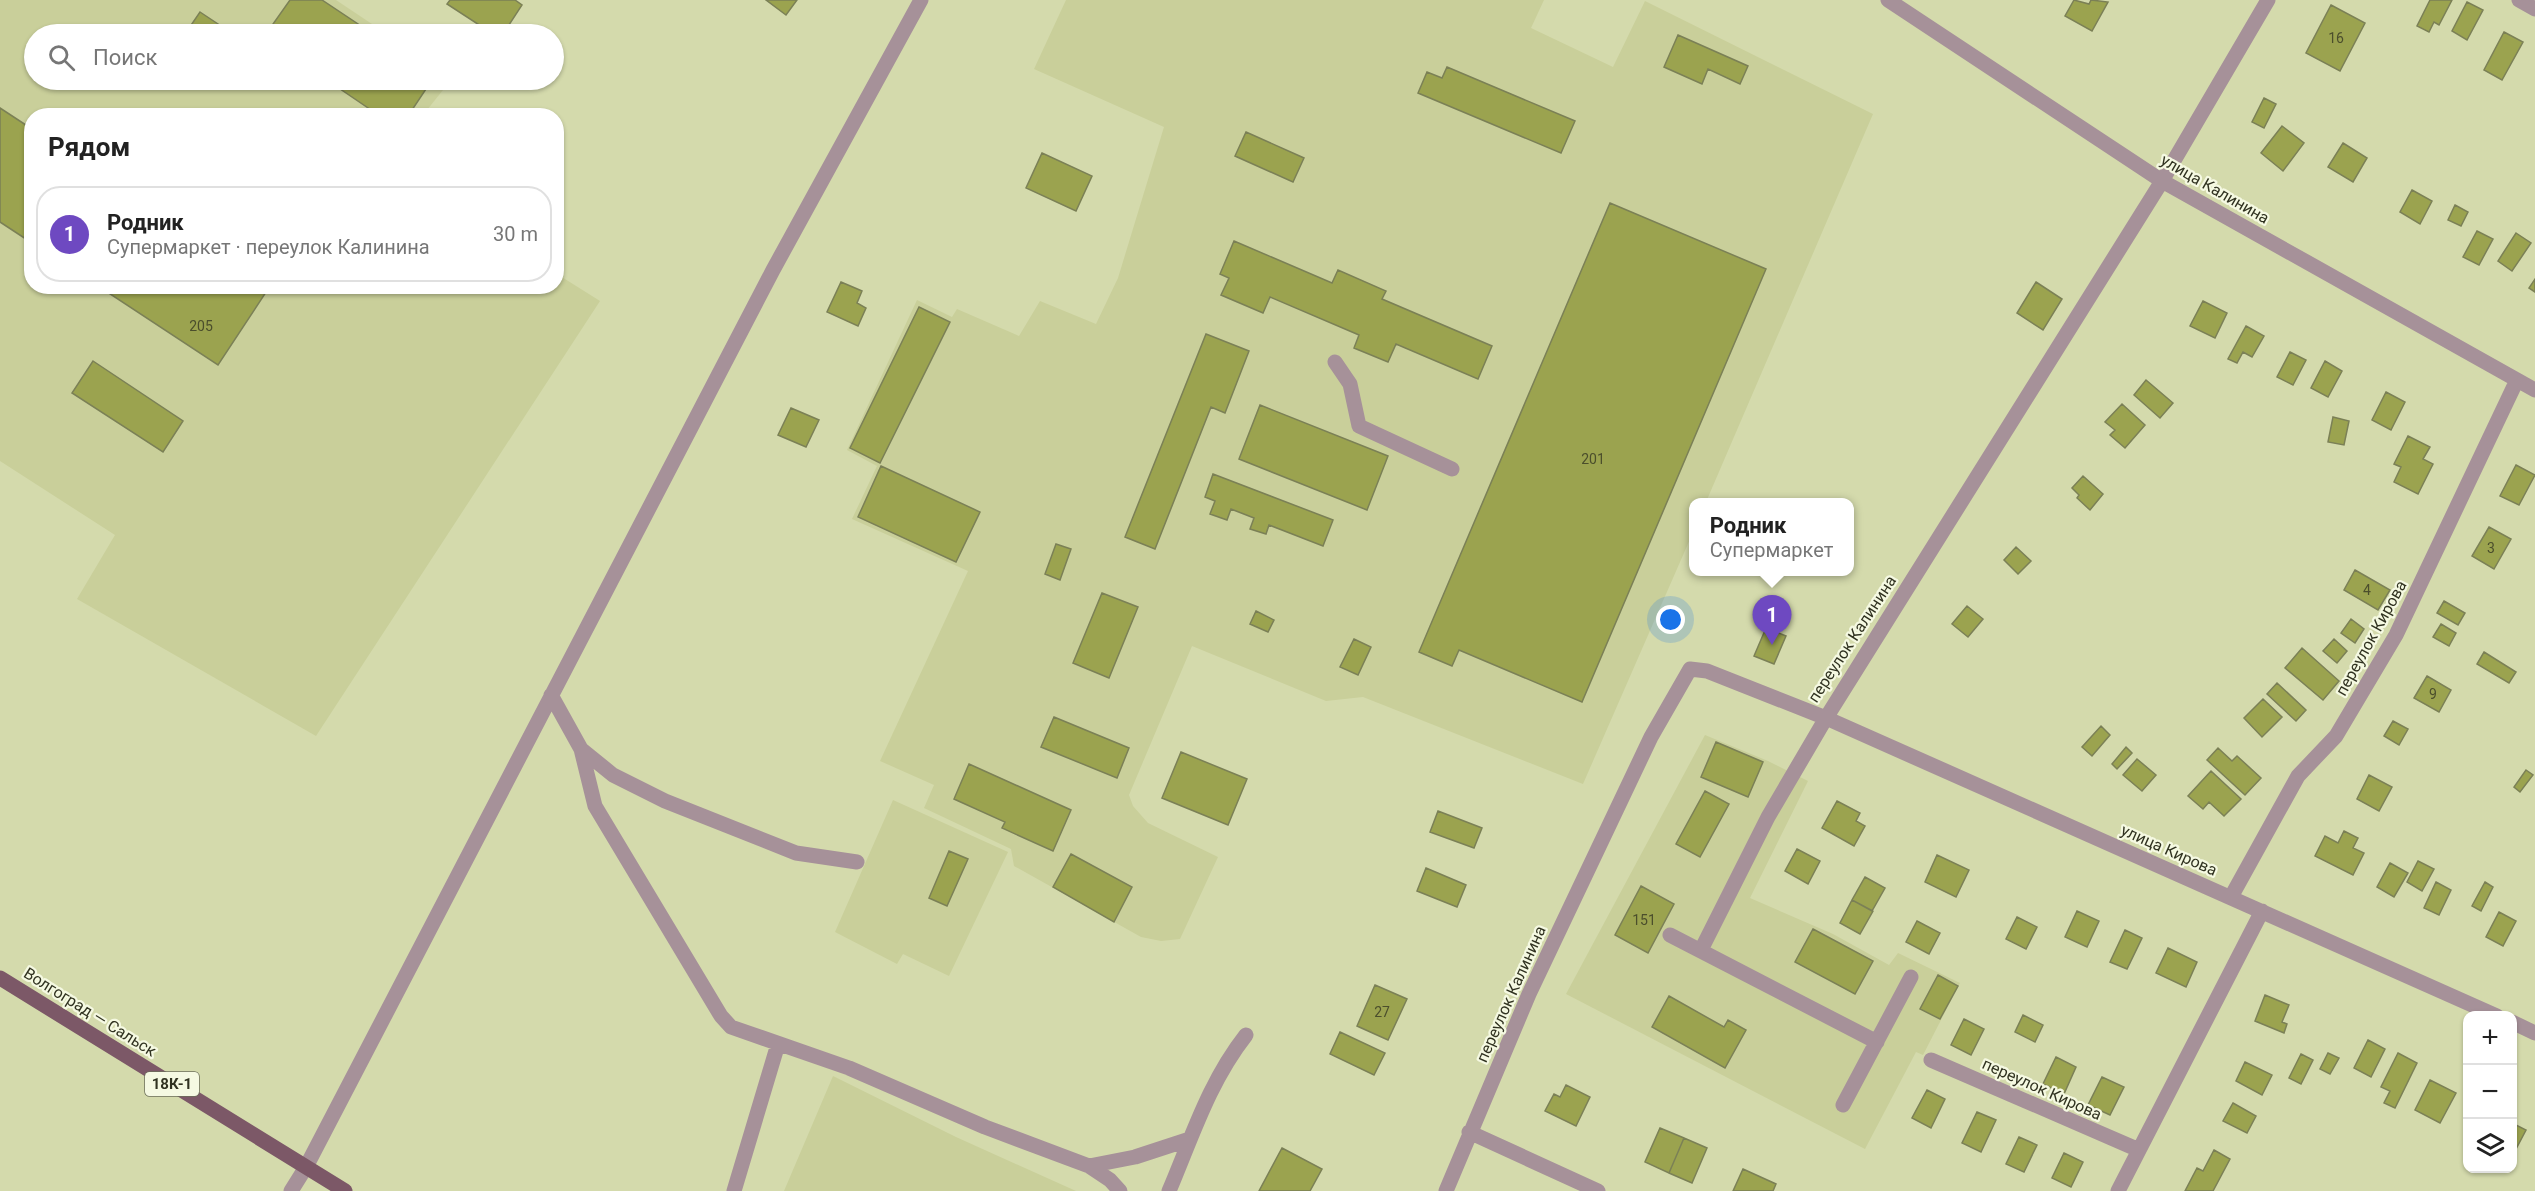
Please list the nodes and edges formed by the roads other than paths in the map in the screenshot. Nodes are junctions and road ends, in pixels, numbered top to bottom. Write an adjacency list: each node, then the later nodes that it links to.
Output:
1 (921, 0): 11 (street)
2 (1888, 0): 6 (street, улица Калинина)
3 (2268, 0): 6 (street, переулок Калинина)
4 (2519, 0): 5 (street)
5 (2535, 9)
6 (2162, 181): 8 (street, улица Калинина); 12 (street, переулок Калинина)
7 (1335, 362): 10 (street)
8 (2517, 380): 9 (street, улица Калинина); 15 (street, переулок Кирова)
9 (2535, 390)
10 (1452, 469)
11 (551, 695): 13 (street); 33 (street)
12 (1826, 718): 15 (street, улица Кирова); 18 (street); 29 (street, переулок Калинина)
13 (581, 749): 14 (street); 26 (street)
14 (857, 862)
15 (2231, 897): 16 (street, улица Кирова)
16 (2262, 910): 21 (street, улица Кирова); 31 (street)
17 (1670, 935): 18 (street)
18 (1701, 950): 25 (street)
19 (1911, 976): 25 (street)
20 (0, 978): 33 (main road, Волгоград — Сальск / 18К-1)
21 (2486, 1011)
22 (2517, 1024): 23 (street)
23 (2535, 1032)
24 (1245, 1035): 30 (street)
25 (1876, 1042): 28 (street)
26 (778, 1044): 32 (street); 36 (street)
27 (1930, 1060): 31 (street, переулок Кирова)
28 (1843, 1106)
29 (1469, 1132): 39 (street, переулок Калинина); 40 (street)
30 (1190, 1139): 32 (street); 38 (street)
31 (2139, 1150): 41 (street)
32 (1089, 1166): 37 (street)
33 (306, 1167): 34 (street); 35 (main road, Волгоград — Сальск / 18К-1)
34 (291, 1191)
35 (345, 1191)
36 (734, 1191)
37 (1120, 1191)
38 (1169, 1191)
39 (1446, 1191)
40 (1598, 1191)
41 (2118, 1191)

